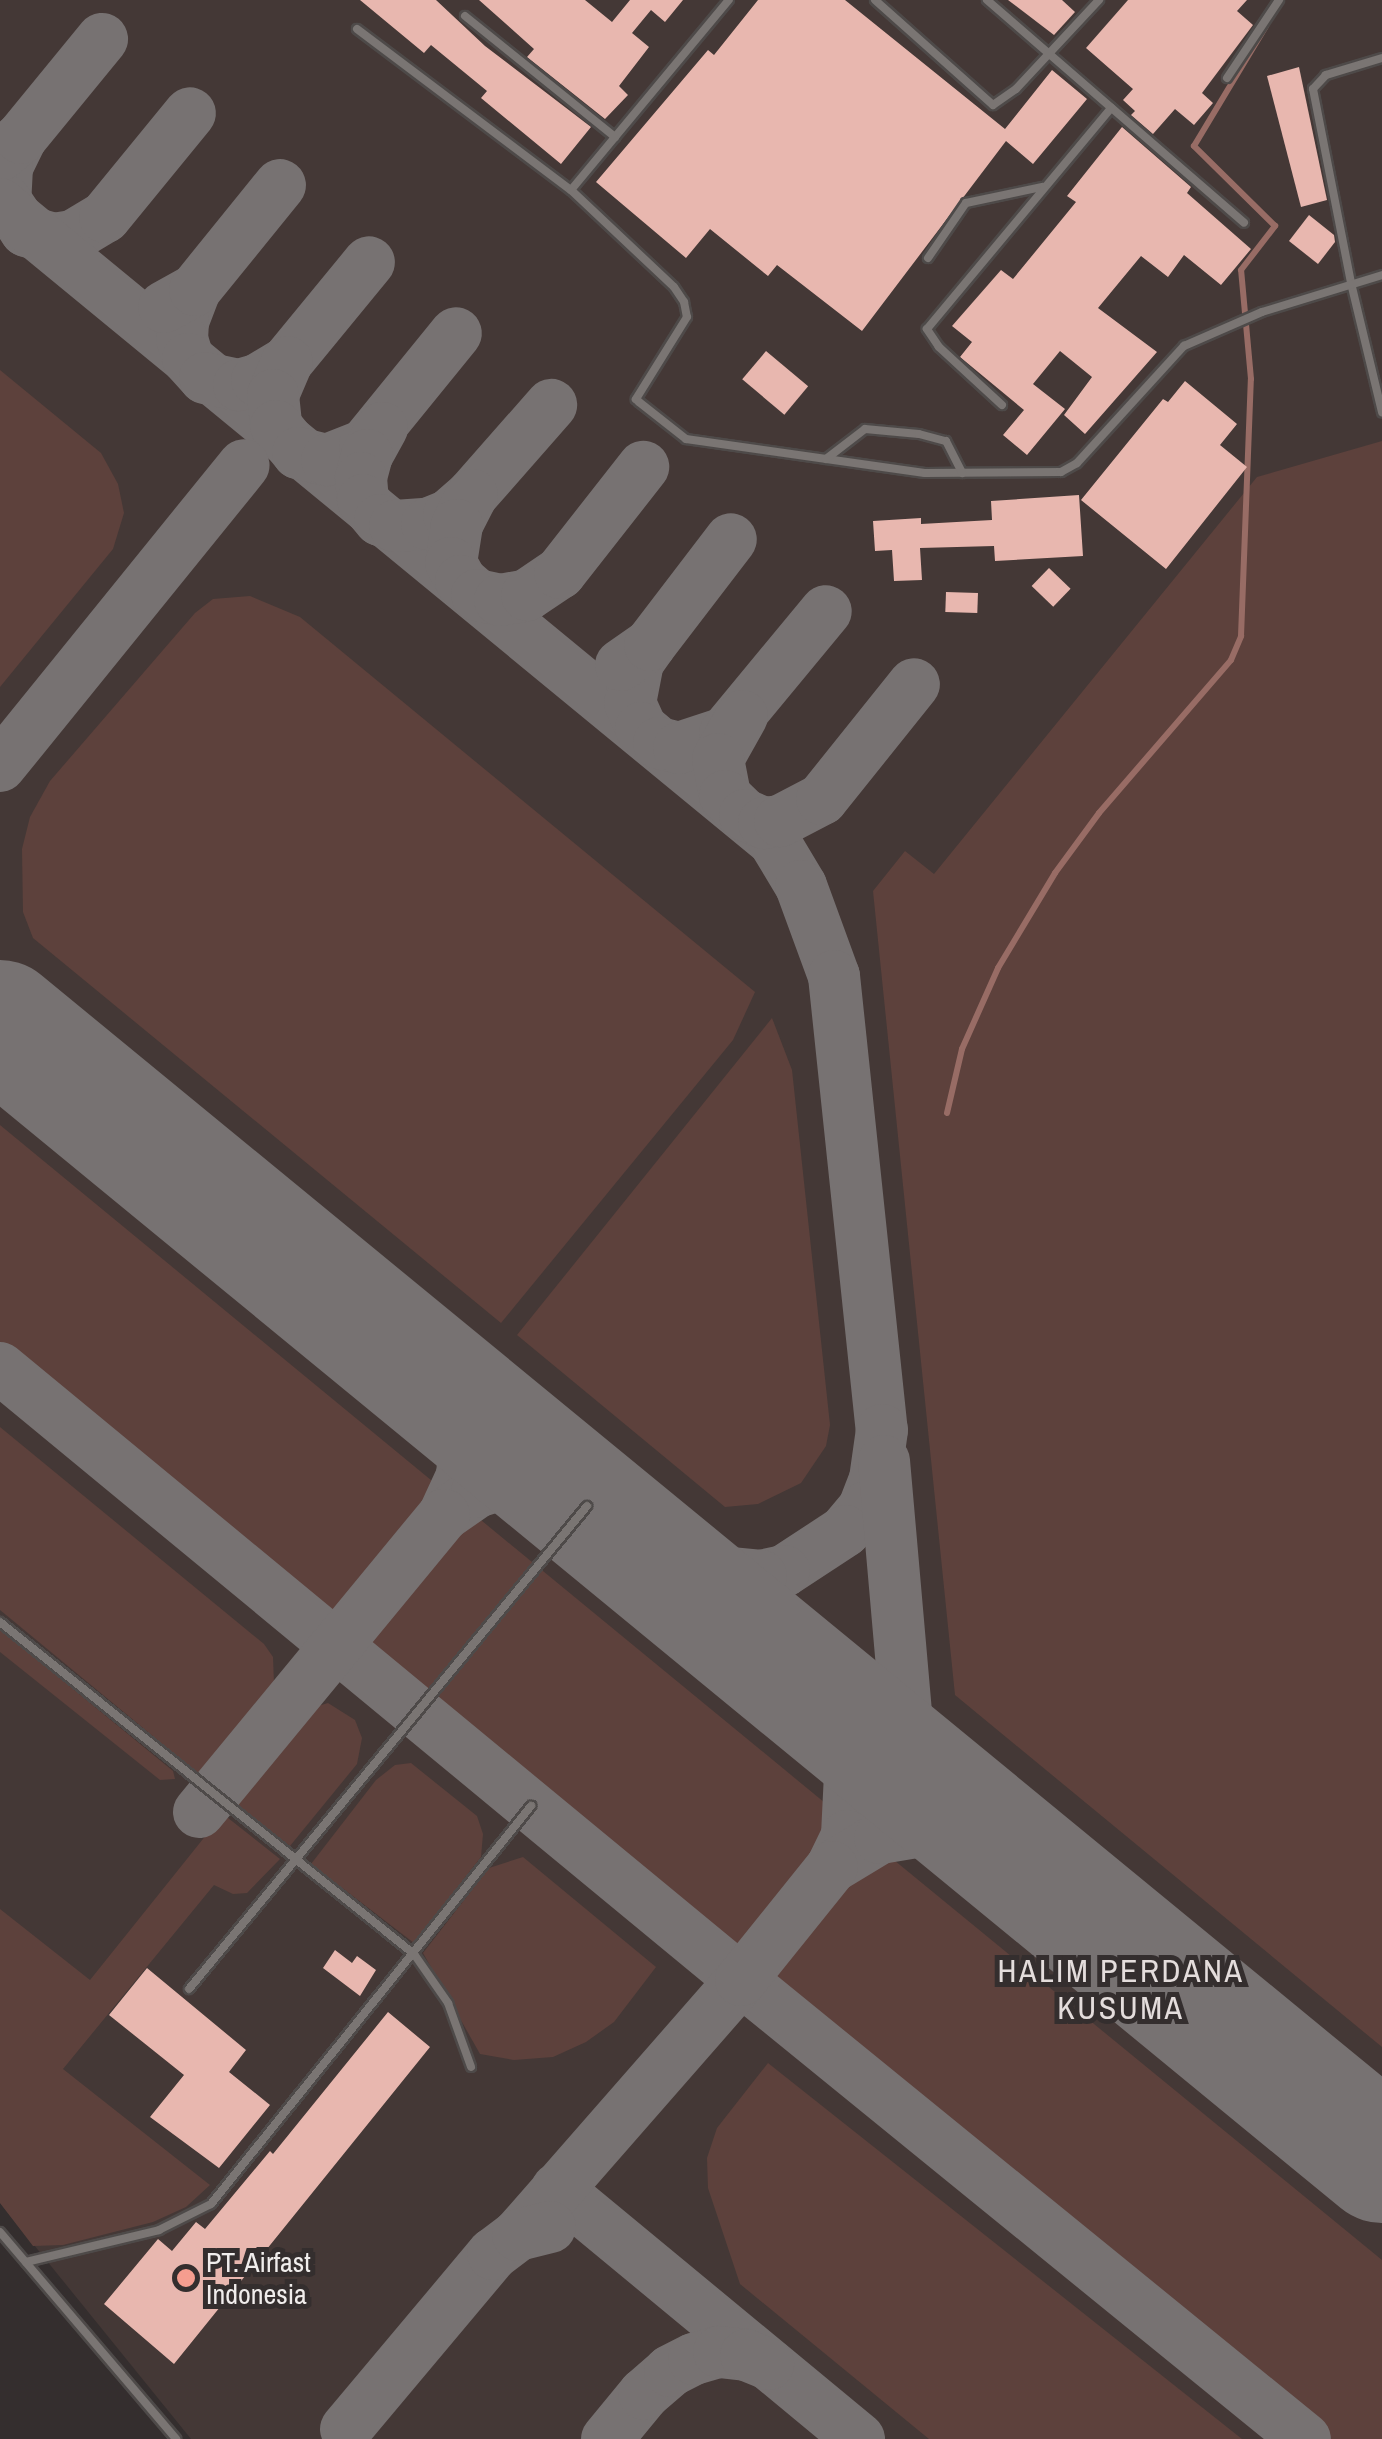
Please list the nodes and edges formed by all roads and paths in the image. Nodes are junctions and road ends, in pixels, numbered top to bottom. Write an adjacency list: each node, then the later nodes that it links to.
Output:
1 (729, 0): 12 (lane)
2 (875, 0): 8 (lane)
3 (987, 0): 8 (lane)
4 (1098, 0): 8 (lane)
5 (1279, 0): 10 (lane)
6 (465, 16): 12 (lane)
7 (358, 29): 14 (lane)
8 (1049, 54): 11 (lane)
9 (1382, 58): 18 (lane)
10 (1228, 78)
11 (1112, 108): 13 (lane); 15 (lane)
12 (615, 137): 14 (lane)
13 (1042, 187): 16 (lane); 19 (lane)
14 (571, 190): 21 (lane)
15 (1244, 223)
16 (928, 258)
17 (1382, 275): 18 (lane)
18 (1351, 283): 20 (lane); 22 (lane)
19 (1002, 405)
20 (1382, 412)
21 (826, 459): 22 (lane); 22 (lane)
22 (962, 473)
23 (587, 1506): 26 (lane)
24 (0, 1622): 26 (lane)
25 (531, 1806): 27 (lane)
26 (295, 1860): 27 (lane); 28 (lane)
27 (414, 1954): 29 (lane); 31 (lane)
28 (190, 1988)
29 (472, 2066)
30 (0, 2232): 31 (lane)
31 (26, 2262): 32 (lane)
32 (176, 2439)

